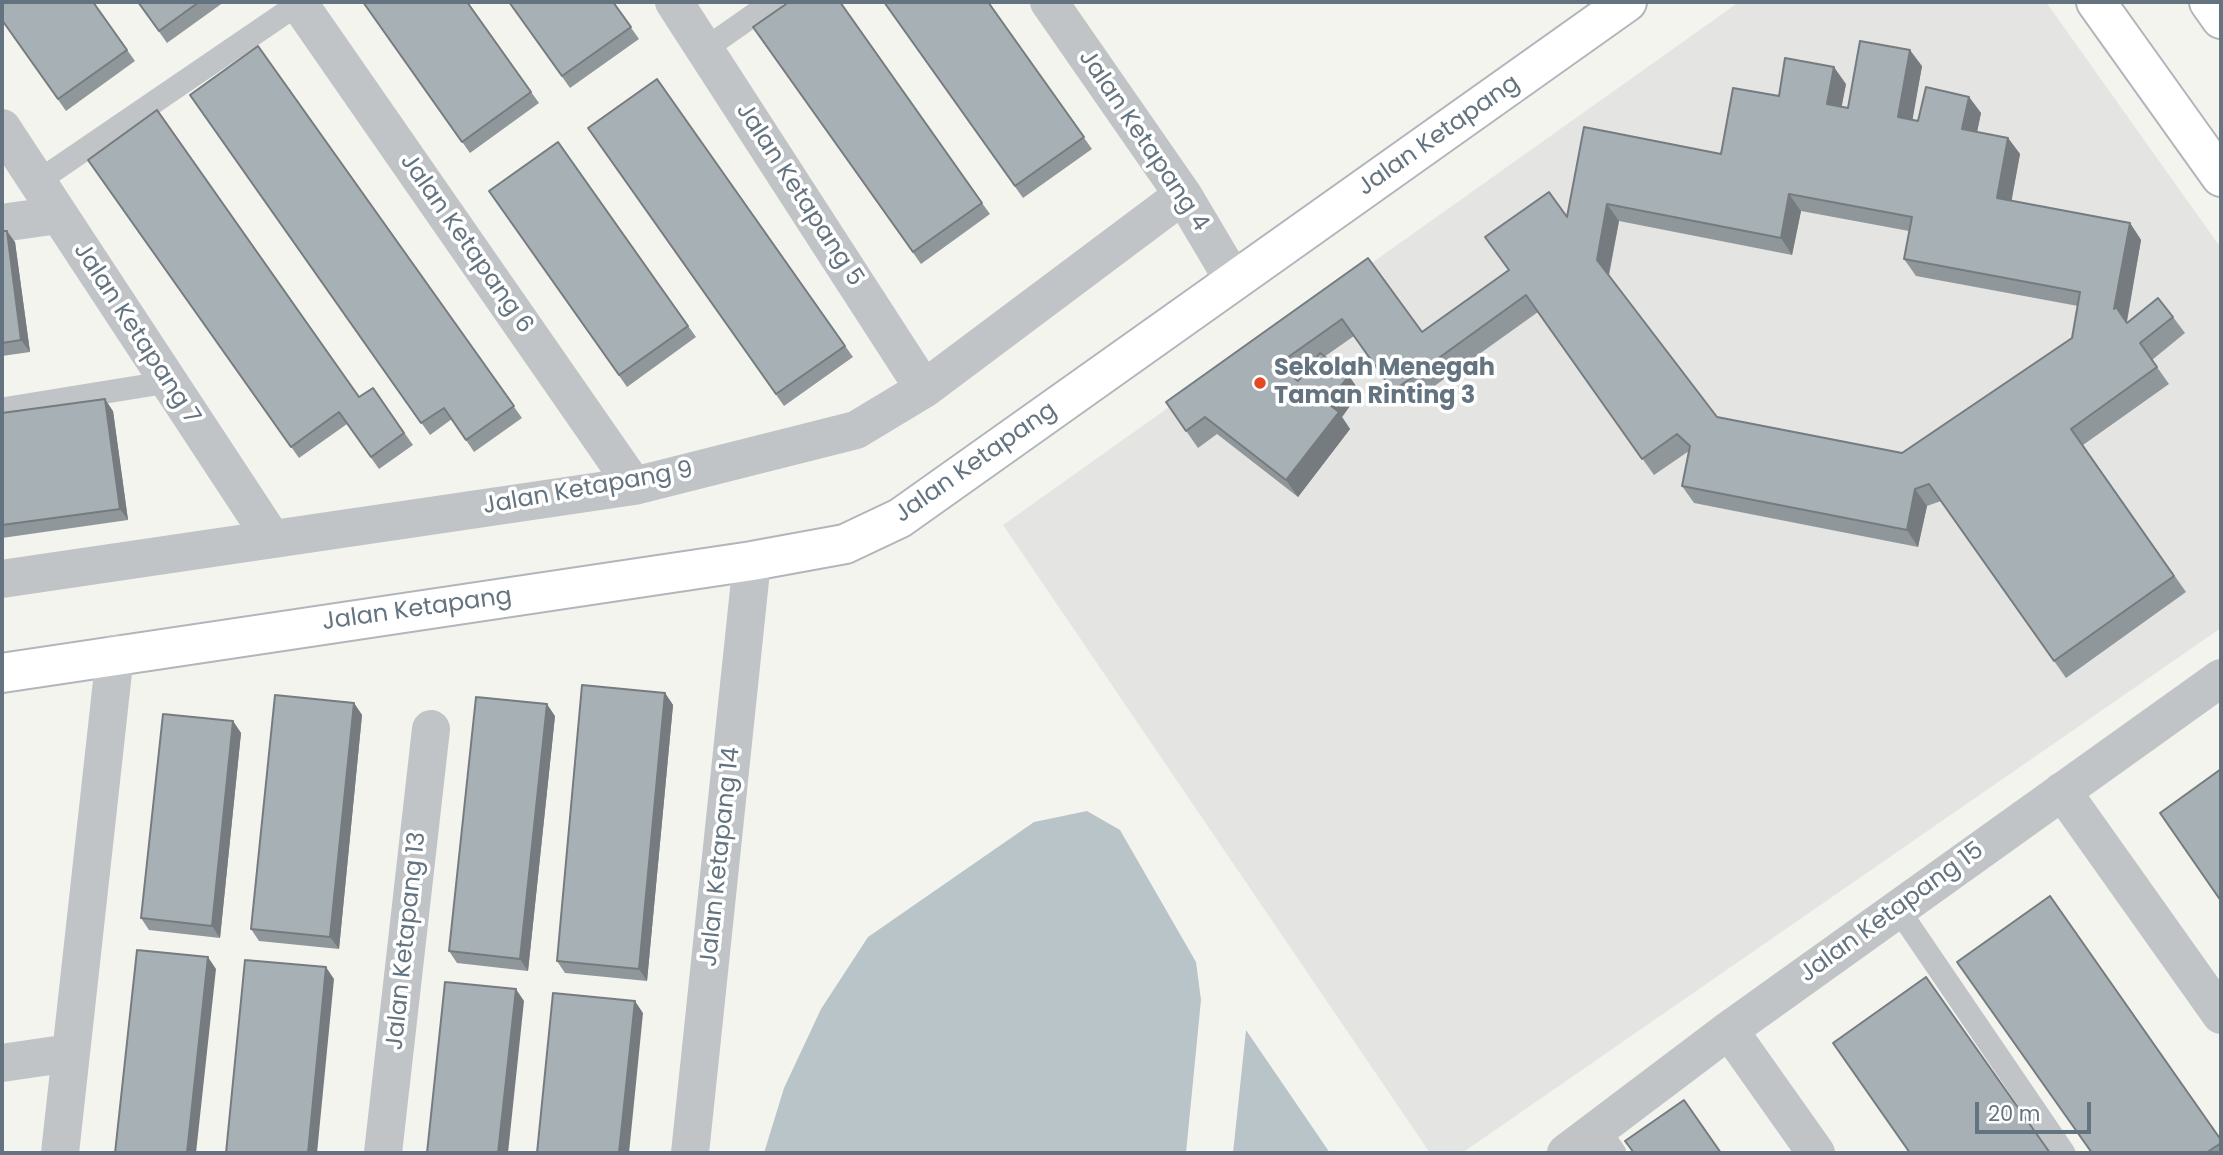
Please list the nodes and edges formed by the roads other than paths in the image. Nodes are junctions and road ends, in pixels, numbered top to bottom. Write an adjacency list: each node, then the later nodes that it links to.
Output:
1 (299, 2): 12 (lane); 20 (street, Jalan Ketapang 6)
2 (674, 2): 9 (street, Jalan Ketapang 5)
3 (772, 2): 9 (lane)
4 (1049, 2): 13 (street, Jalan Ketapang 4)
5 (1628, 2): 16 (street, Jalan Ketapang)
6 (2096, 2): 11 (street)
7 (2209, 2): 8 (street)
8 (2221, 19)
9 (705, 49): 18 (street, Jalan Ketapang 5)
10 (2, 128): 12 (street, Jalan Ketapang 7)
11 (2221, 177)
12 (37, 182): 14 (street, Jalan Ketapang 7)
13 (1183, 195): 16 (street, Jalan Ketapang 4); 18 (street, Jalan Ketapang 9)
14 (58, 215): 15 (street); 17 (street, Jalan Ketapang 7)
15 (2, 223)
16 (1234, 281): 22 (street, Jalan Ketapang)
17 (168, 382): 19 (lane); 21 (street, Jalan Ketapang 7)
18 (924, 389): 20 (street, Jalan Ketapang 9)
19 (2, 408)
20 (634, 486): 21 (street, Jalan Ketapang 9)
21 (272, 539): 23 (street, Jalan Ketapang 9)
22 (752, 561): 24 (street, Jalan Ketapang); 37 (street, Jalan Ketapang 14)
23 (2, 579)
24 (115, 654): 25 (street, Jalan Ketapang); 32 (street)
25 (2, 673)
26 (2221, 678): 28 (street, Jalan Ketapang 15)
27 (431, 729): 36 (street, Jalan Ketapang 13)
28 (2062, 791): 29 (street, Jalan Ketapang 15); 30 (street)
29 (1898, 909): 31 (street, Jalan Ketapang 15); 40 (lane)
30 (2221, 1016)
31 (1729, 1030): 34 (street, Jalan Ketapang 15); 39 (street)
32 (70, 1053): 33 (street); 35 (street)
33 (2, 1063)
34 (1606, 1141): 38 (street, Jalan Ketapang 15)
35 (60, 1153)
36 (383, 1153)
37 (690, 1153)
38 (1566, 1153)
39 (1816, 1153)
40 (2064, 1153)

